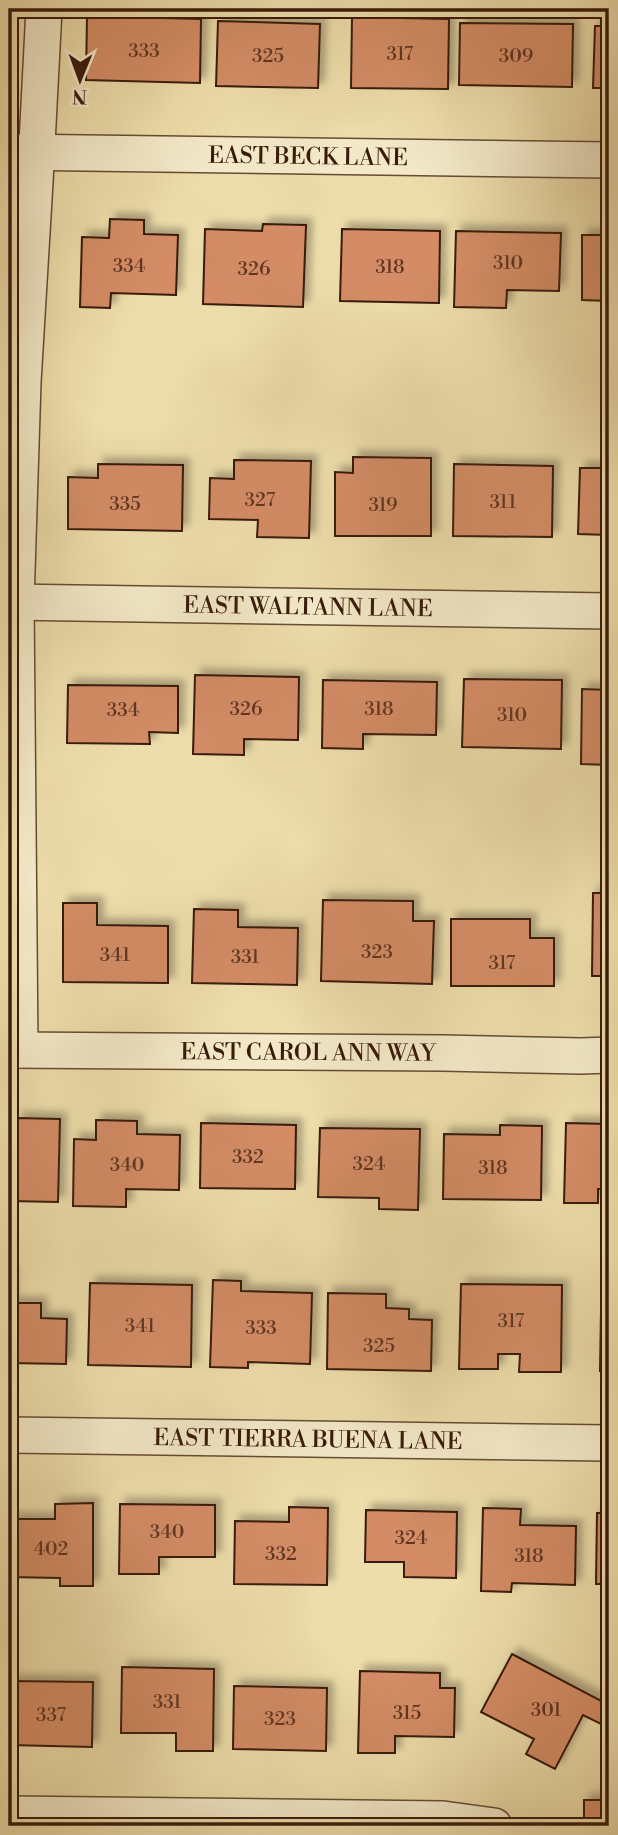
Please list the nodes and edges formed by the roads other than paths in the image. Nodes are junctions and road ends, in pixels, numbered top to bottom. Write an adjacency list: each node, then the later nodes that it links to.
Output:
1 (44, 9): 2 (street)
2 (23, 153): 3 (street, EAST BECK LANE); 4 (street)
3 (609, 160)
4 (12, 602): 5 (street, EAST WALTANN LANE); 6 (street)
5 (609, 611)
6 (14, 1050): 7 (street, EAST CAROL ANN WAY)
7 (609, 1055)
8 (9, 1435): 9 (street, EAST TIERRA BUENA LANE)
9 (609, 1443)
10 (9, 1814): 11 (street)
11 (494, 1826)

